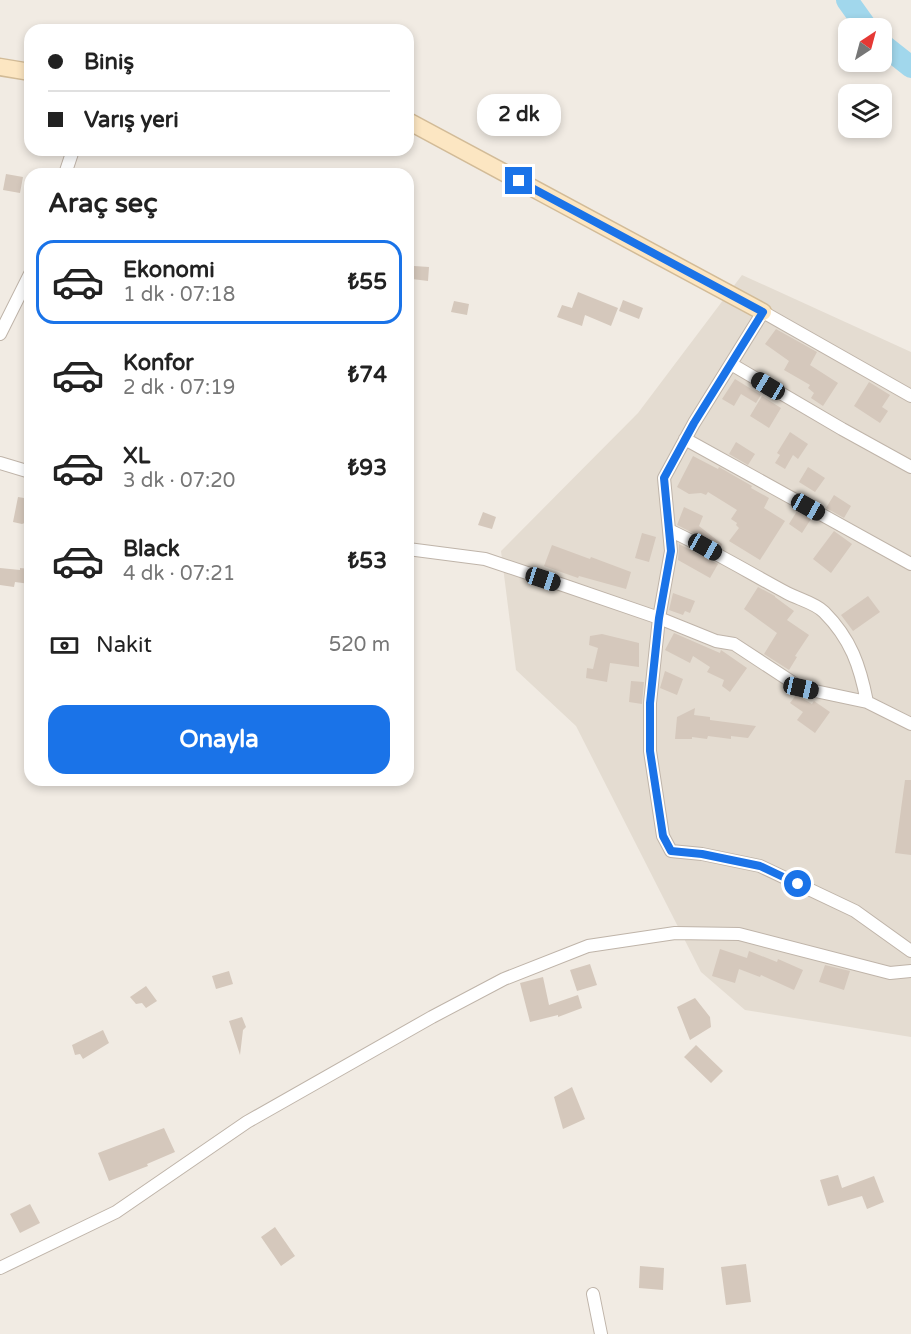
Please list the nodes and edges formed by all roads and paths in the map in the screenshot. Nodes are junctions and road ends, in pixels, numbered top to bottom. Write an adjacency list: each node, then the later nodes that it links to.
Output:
1 (0, 67): 2 (street)
2 (24, 71)
3 (414, 124): 5 (street)
4 (24, 286): 6 (street)
5 (763, 312): 7 (street); 8 (street)
6 (0, 334)
7 (731, 364): 9 (street); 11 (street)
8 (911, 396)
9 (685, 439): 13 (street); 15 (street)
10 (0, 463): 12 (street)
11 (911, 467)
12 (24, 470)
13 (669, 530): 16 (street); 17 (street)
14 (414, 550): 16 (street)
15 (911, 564)
16 (659, 618): 17 (street); 19 (street)
17 (867, 702): 18 (street)
18 (911, 724)
19 (911, 951)
20 (911, 971): 21 (street)
21 (0, 1268)
22 (593, 1294): 23 (street)
23 (601, 1334)

